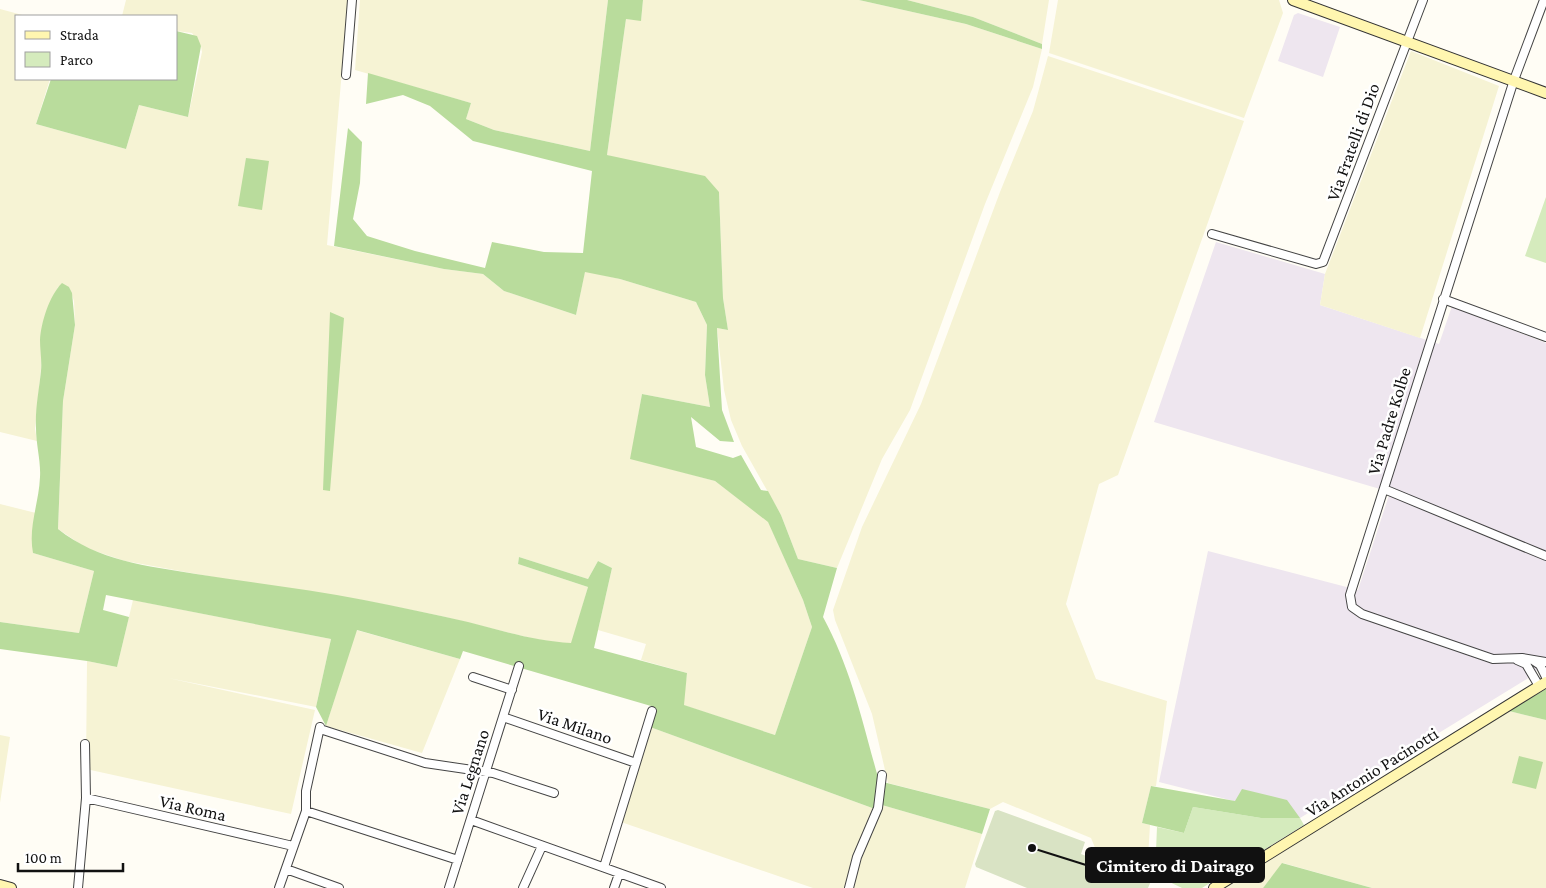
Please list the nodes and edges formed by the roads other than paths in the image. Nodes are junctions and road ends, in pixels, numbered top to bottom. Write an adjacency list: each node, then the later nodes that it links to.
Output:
1 (352, 0): 6 (street)
2 (1293, 0): 5 (street)
3 (1423, 0): 5 (street, Via Fratelli di Dio)
4 (1543, 1): 7 (street, Via Padre Kolbe)
5 (1407, 41): 7 (street); 9 (street, Via Fratelli di Dio)
6 (346, 74)
7 (1514, 80): 8 (street); 10 (street, Via Padre Kolbe)
8 (1546, 94)
9 (1212, 234)
10 (1443, 299): 11 (street); 12 (street, Via Padre Kolbe)
11 (1546, 337)
12 (1384, 490): 13 (street); 14 (street, Via Padre Kolbe)
13 (1546, 556)
14 (1515, 659): 15 (street, Via Padre Kolbe); 20 (street)
15 (1532, 659): 16 (street, Via Padre Kolbe); 18 (street)
16 (1546, 662)
17 (519, 666): 21 (street, Via Legnano)
18 (1546, 677)
19 (473, 678): 21 (street)
20 (1542, 684): 46 (street, Via Antonio Pacinotti)
21 (512, 690): 23 (street, Via Legnano)
22 (652, 711): 25 (street)
23 (503, 717): 25 (street, Via Milano); 26 (street, Via Legnano)
24 (85, 744): 29 (street)
25 (636, 762): 35 (street)
26 (486, 772): 28 (street); 30 (street); 31 (street, Via Legnano)
27 (882, 775): 45 (street)
28 (554, 793)
29 (86, 798): 32 (street, Via Roma); 38 (street)
30 (306, 811): 32 (street); 34 (street)
31 (471, 820): 33 (street); 34 (street, Via Legnano)
32 (293, 846): 36 (street)
33 (542, 846): 35 (street); 42 (street)
34 (458, 860): 41 (street, Via Legnano)
35 (604, 867): 37 (street)
36 (286, 869): 39 (street); 40 (street)
37 (619, 874): 43 (street); 44 (street)
38 (78, 888)
39 (279, 888)
40 (340, 888)
41 (449, 888)
42 (523, 888)
43 (614, 888)
44 (661, 888)
45 (849, 888)
46 (1214, 888)

